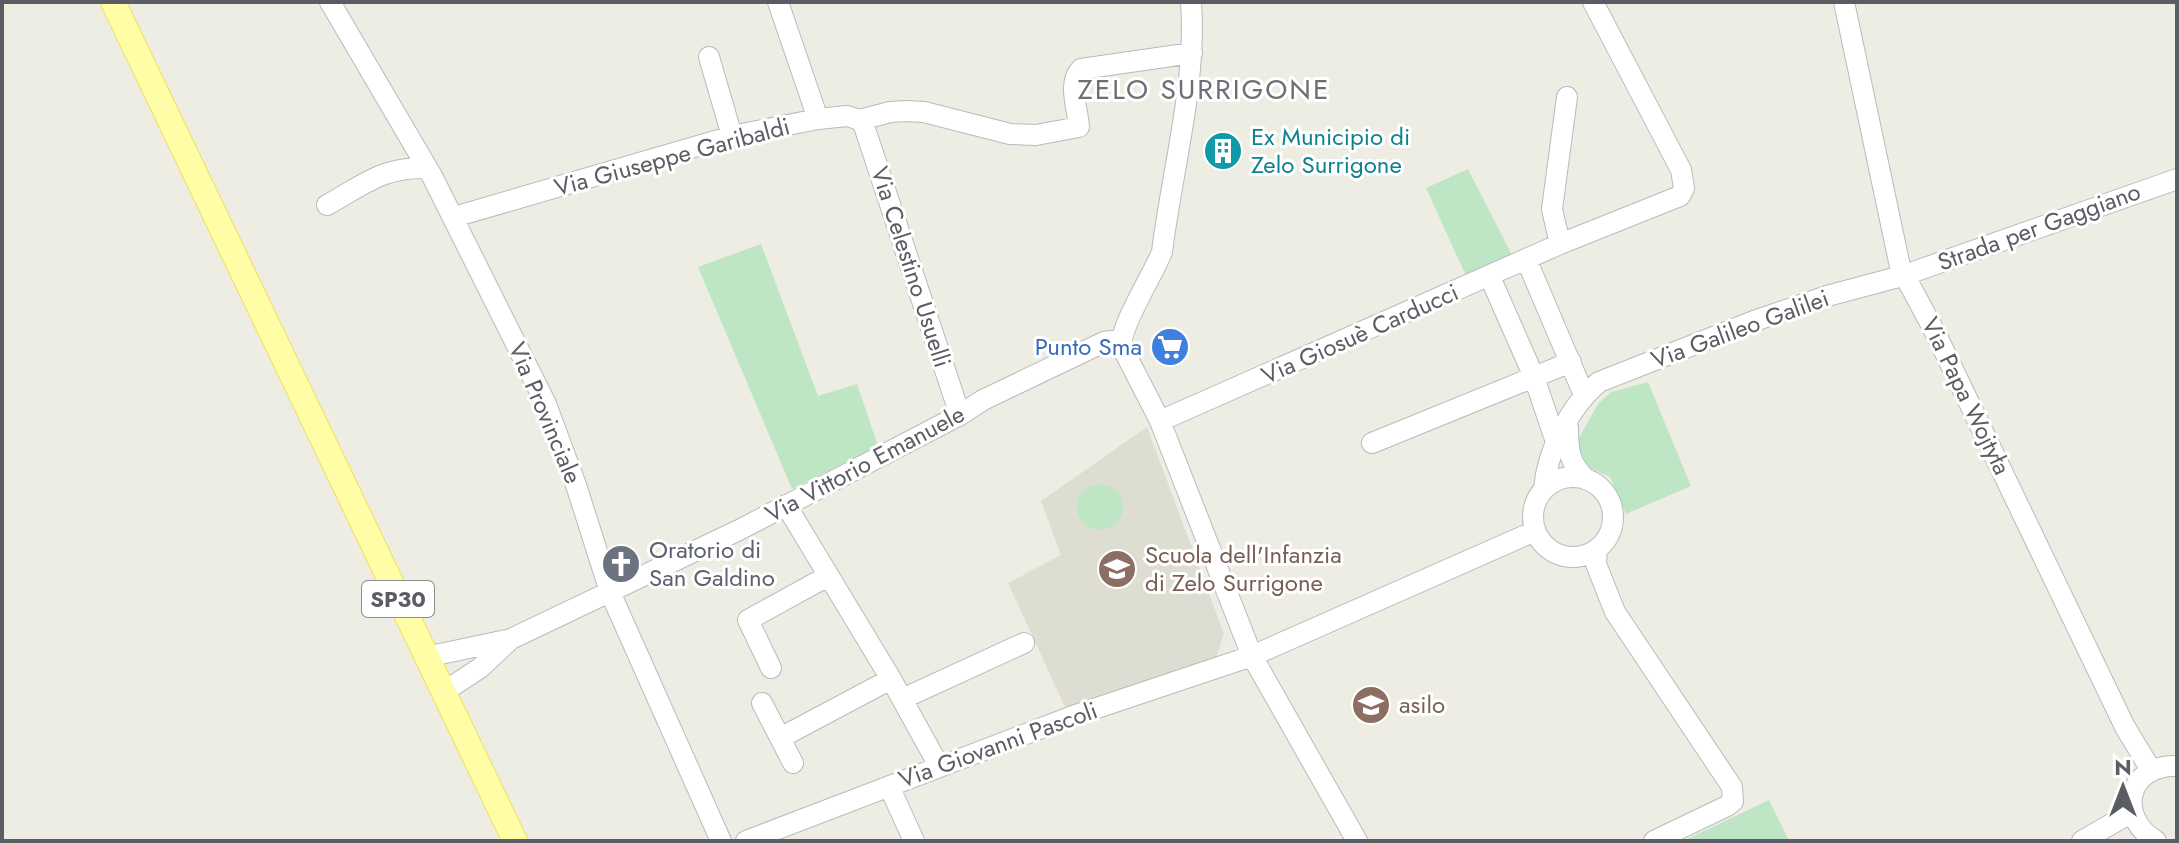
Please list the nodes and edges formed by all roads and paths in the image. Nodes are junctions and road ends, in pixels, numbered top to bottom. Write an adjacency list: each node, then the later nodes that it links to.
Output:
1 (113, 2): 41 (main road, SP30)
2 (330, 2): 13 (street, Via Provinciale)
3 (1191, 2): 7 (street)
4 (1593, 2): 17 (street, Via Giosuè Carducci)
5 (1844, 2): 19 (street, Via Papa Wojtyła)
6 (780, 3): 10 (street)
7 (1192, 53): 11 (street, Via Giuseppe Garibaldi); 21 (street)
8 (709, 57): 12 (street)
9 (1567, 97): 17 (street)
10 (818, 119): 11 (street, Via Giuseppe Garibaldi); 12 (street, Via Giuseppe Garibaldi)
11 (860, 120): 26 (street, Via Celestino Usuelli)
12 (732, 136): 16 (street, Via Giuseppe Garibaldi)
13 (427, 168): 15 (street); 16 (street, Via Provinciale)
14 (2177, 179): 19 (street, Strada per Gaggiano)
15 (327, 205)
16 (454, 217): 37 (street, Via Provinciale)
17 (1560, 244): 18 (street, Via Giosuè Carducci)
18 (1527, 261): 20 (street, Via Giosuè Carducci); 22 (street)
19 (1902, 276): 24 (street, Via Galileo Galilei); 51 (street, Via Papa Wojtyła)
20 (1490, 277): 23 (street); 28 (street, Via Giosuè Carducci)
21 (1120, 340): 26 (street, Via Vittorio Emanuele); 28 (street)
22 (1571, 362): 23 (street); 24 (street)
23 (1534, 377): 25 (street); 29 (street)
24 (1584, 395): 27 (street, Via Galileo Galilei)
25 (1543, 401): 27 (street); 30 (street)
26 (960, 415): 33 (street, Via Vittorio Emanuele)
27 (1570, 419): 30 (street, Via Galileo Galilei); 31 (street)
28 (1160, 421): 40 (street)
29 (1372, 443)
30 (1557, 445): 32 (street, Via Galileo Galilei)
31 (1587, 480): 32 (street); 35 (street)
32 (1544, 489): 34 (street)
33 (786, 505): 36 (street); 37 (street, Via Vittorio Emanuele)
34 (1535, 531): 35 (street); 40 (street)
35 (1597, 549): 59 (street)
36 (828, 576): 42 (street); 43 (street)
37 (610, 592): 38 (street, Via Vittorio Emanuele); 55 (street, Via Provinciale)
38 (511, 639): 41 (street); 44 (street)
39 (1024, 643): 45 (street)
40 (1252, 656): 49 (street, Via Giovanni Pascoli); 58 (street)
41 (426, 657): 44 (main road, SP30)
42 (771, 668)
43 (891, 679): 45 (street); 47 (street)
44 (442, 693): 54 (main road, SP30)
45 (902, 699): 49 (street)
46 (762, 703): 47 (street)
47 (780, 738): 48 (street)
48 (793, 763)
49 (939, 766): 52 (street, Via Giovanni Pascoli)
50 (2177, 766): 51 (street)
51 (2151, 770): 53 (street)
52 (889, 786): 56 (street, Via Giovanni Pascoli); 57 (street)
53 (2132, 812): 60 (street); 61 (street)
54 (515, 841)
55 (721, 841)
56 (746, 841)
57 (914, 841)
58 (1357, 841)
59 (1654, 841)
60 (2082, 841)
61 (2156, 841)

